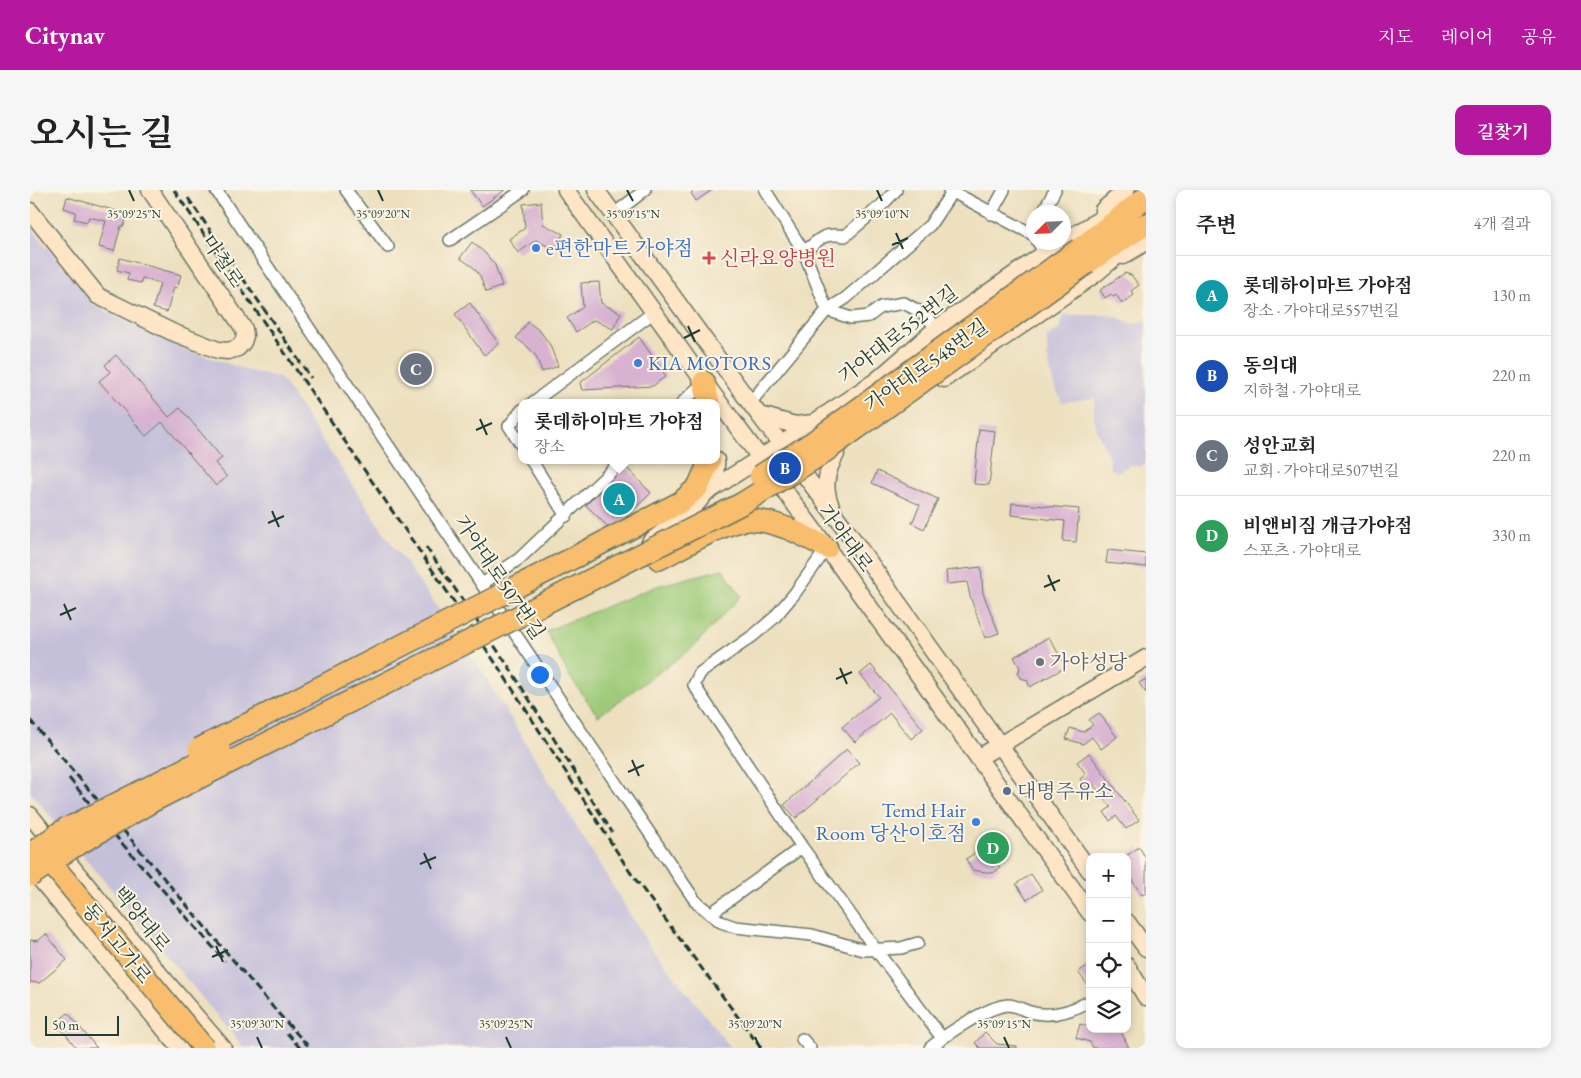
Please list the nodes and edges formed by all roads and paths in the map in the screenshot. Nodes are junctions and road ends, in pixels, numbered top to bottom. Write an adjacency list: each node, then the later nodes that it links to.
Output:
1 (150, 190): 17 (main road, 마철로)
2 (216, 190): 58 (street, 가야대로507번길)
3 (346, 190): 24 (street)
4 (523, 190): 22 (street)
5 (566, 190): 30 (main road, 가야대로)
6 (596, 190): 18 (main road, 가야대로)
7 (645, 190): 18 (street)
8 (765, 190): 27 (street)
9 (896, 190): 27 (street)
10 (1004, 190): 19 (street)
11 (1055, 190): 16 (street)
12 (951, 191): 19 (street); 29 (street)
13 (1118, 192): 28 (main road, 가야대로552번길)
14 (1146, 192): 28 (main road, 가야대로552번길)
15 (1146, 197): 28 (highway)
16 (1048, 205)
17 (30, 211)
18 (614, 214): 32 (main road, 가야대로)
19 (991, 214): 21 (street)
20 (1146, 224): 28 (highway)
21 (1026, 231)
22 (450, 240)
23 (1145, 243): 28 (main road, 가야대로548번길)
24 (388, 247)
25 (1039, 250): 31 (main road, 가야대로552번길)
26 (1058, 250): 28 (main road, 가야대로552번길)
27 (804, 252): 29 (street)
28 (1075, 252): 44 (main road, 가야대로548번길); 64 (highway, bridge)
29 (827, 310): 31 (street); 39 (street)
30 (654, 312): 33 (main road, 가야대로); 34 (street)
31 (937, 328): 41 (main road, 가야대로552번길)
32 (720, 360): 33 (main road); 39 (main road, 가야대로)
33 (702, 379): 35 (street); 36 (highway); 37 (main road, 가야대로)
34 (537, 399)
35 (685, 399)
36 (708, 399)
37 (717, 399)
38 (720, 404): 45 (main road, 가야대로)
39 (755, 409): 41 (main road); 43 (main road, 가야대로)
40 (518, 415): 42 (street)
41 (814, 423): 43 (main road, 가야대로552번길)
42 (518, 440)
43 (782, 444): 45 (main road, 가야대로552번길); 50 (main road, 가야대로)
44 (836, 454): 50 (main road, 가야대로548번길); 54 (main road)
45 (760, 458): 51 (main road, 가야대로); 52 (main road, 가야대로552번길)
46 (534, 464): 53 (street)
47 (619, 464): 53 (street)
48 (708, 464): 64 (highway, bridge)
49 (716, 464): 52 (main road)
50 (805, 475): 51 (main road, 가야대로548번길); 54 (main road, 가야대로)
51 (781, 486): 56 (main road, 가야대로548번길); 57 (main road, 가야대로)
52 (709, 491): 56 (main road, 가야대로552번길)
53 (566, 516): 58 (street)
54 (836, 517): 60 (main road, 가야대로)
55 (757, 521): 56 (main road); 57 (highway); 64 (highway, bridge)
56 (688, 526)
57 (827, 548): 61 (main road, 가야대로); 65 (street)
58 (482, 584): 74 (street, 가야대로507번길)
59 (1146, 658): 60 (main road)
60 (999, 745): 61 (main road); 68 (main road, 가야대로)
61 (978, 758): 73 (main road, 가야대로)
62 (30, 815): 64 (main road, 백양대로)
63 (30, 837): 85 (highway, 동서고가로, bridge)
64 (61, 843): 66 (highway, bridge); 67 (main road); 70 (highway, bridge); 71 (main road, 백양대로)
65 (802, 847): 74 (street); 78 (street)
66 (30, 854)
67 (30, 859): 84 (highway, 동서고가로)
68 (1086, 865)
69 (30, 867): 72 (main road)
70 (30, 876)
71 (85, 882): 72 (main road); 86 (main road, 백양대로)
72 (60, 902): 83 (main road)
73 (1086, 907)
74 (710, 914): 78 (street, 가야대로507번길)
75 (1131, 926): 76 (main road)
76 (1143, 938)
77 (918, 943): 78 (street, 가야대로507번길)
78 (876, 950): 82 (street)
79 (1131, 977): 80 (main road)
80 (1146, 997)
81 (1086, 1002): 82 (street)
82 (942, 1038): 87 (street)
83 (180, 1048)
84 (189, 1048)
85 (204, 1048)
86 (222, 1048)
87 (930, 1048)

